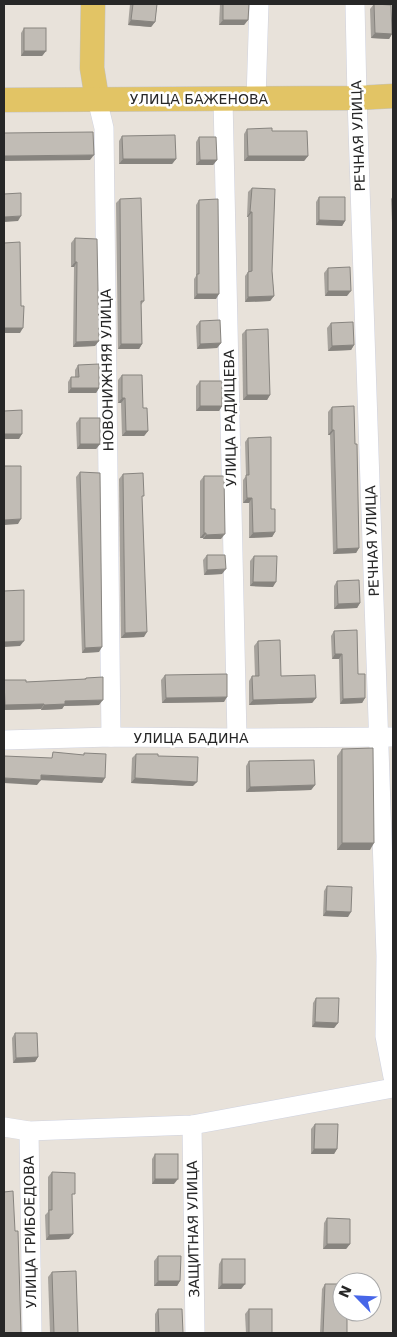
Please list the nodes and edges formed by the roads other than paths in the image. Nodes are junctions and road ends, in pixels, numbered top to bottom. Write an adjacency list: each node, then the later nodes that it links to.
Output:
1 (93, 4): 7 (main road, НОВОНИЖНЯЯ УЛИЦА)
2 (259, 4): 5 (street)
3 (355, 4): 6 (street, РЕЧНАЯ УЛИЦА)
4 (393, 96): 6 (main road, УЛИЦА БАЖЕНОВА)
5 (256, 98): 6 (main road, УЛИЦА БАЖЕНОВА); 8 (main road, УЛИЦА БАЖЕНОВА)
6 (356, 98): 11 (street, РЕЧНАЯ УЛИЦА)
7 (97, 99): 8 (main road, УЛИЦА БАЖЕНОВА); 9 (main road, УЛИЦА БАЖЕНОВА); 10 (street, НОВОНИЖНЯЯ УЛИЦА)
8 (223, 99): 12 (street, УЛИЦА РАДИЩЕВА)
9 (4, 100)
10 (111, 737): 12 (street, УЛИЦА БАДИНА); 13 (street, УЛИЦА БАДИНА)
11 (386, 737): 12 (street, УЛИЦА БАДИНА); 14 (street, РЕЧНАЯ УЛИЦА)
12 (237, 738)
13 (4, 740)
14 (393, 1076)
15 (393, 1088): 16 (street)
16 (192, 1125): 18 (street); 20 (street, ЗАЩИТНАЯ УЛИЦА)
17 (4, 1127): 18 (street)
18 (29, 1130): 19 (street, УЛИЦА ГРИБОЕДОВА)
19 (32, 1333)
20 (195, 1333)

